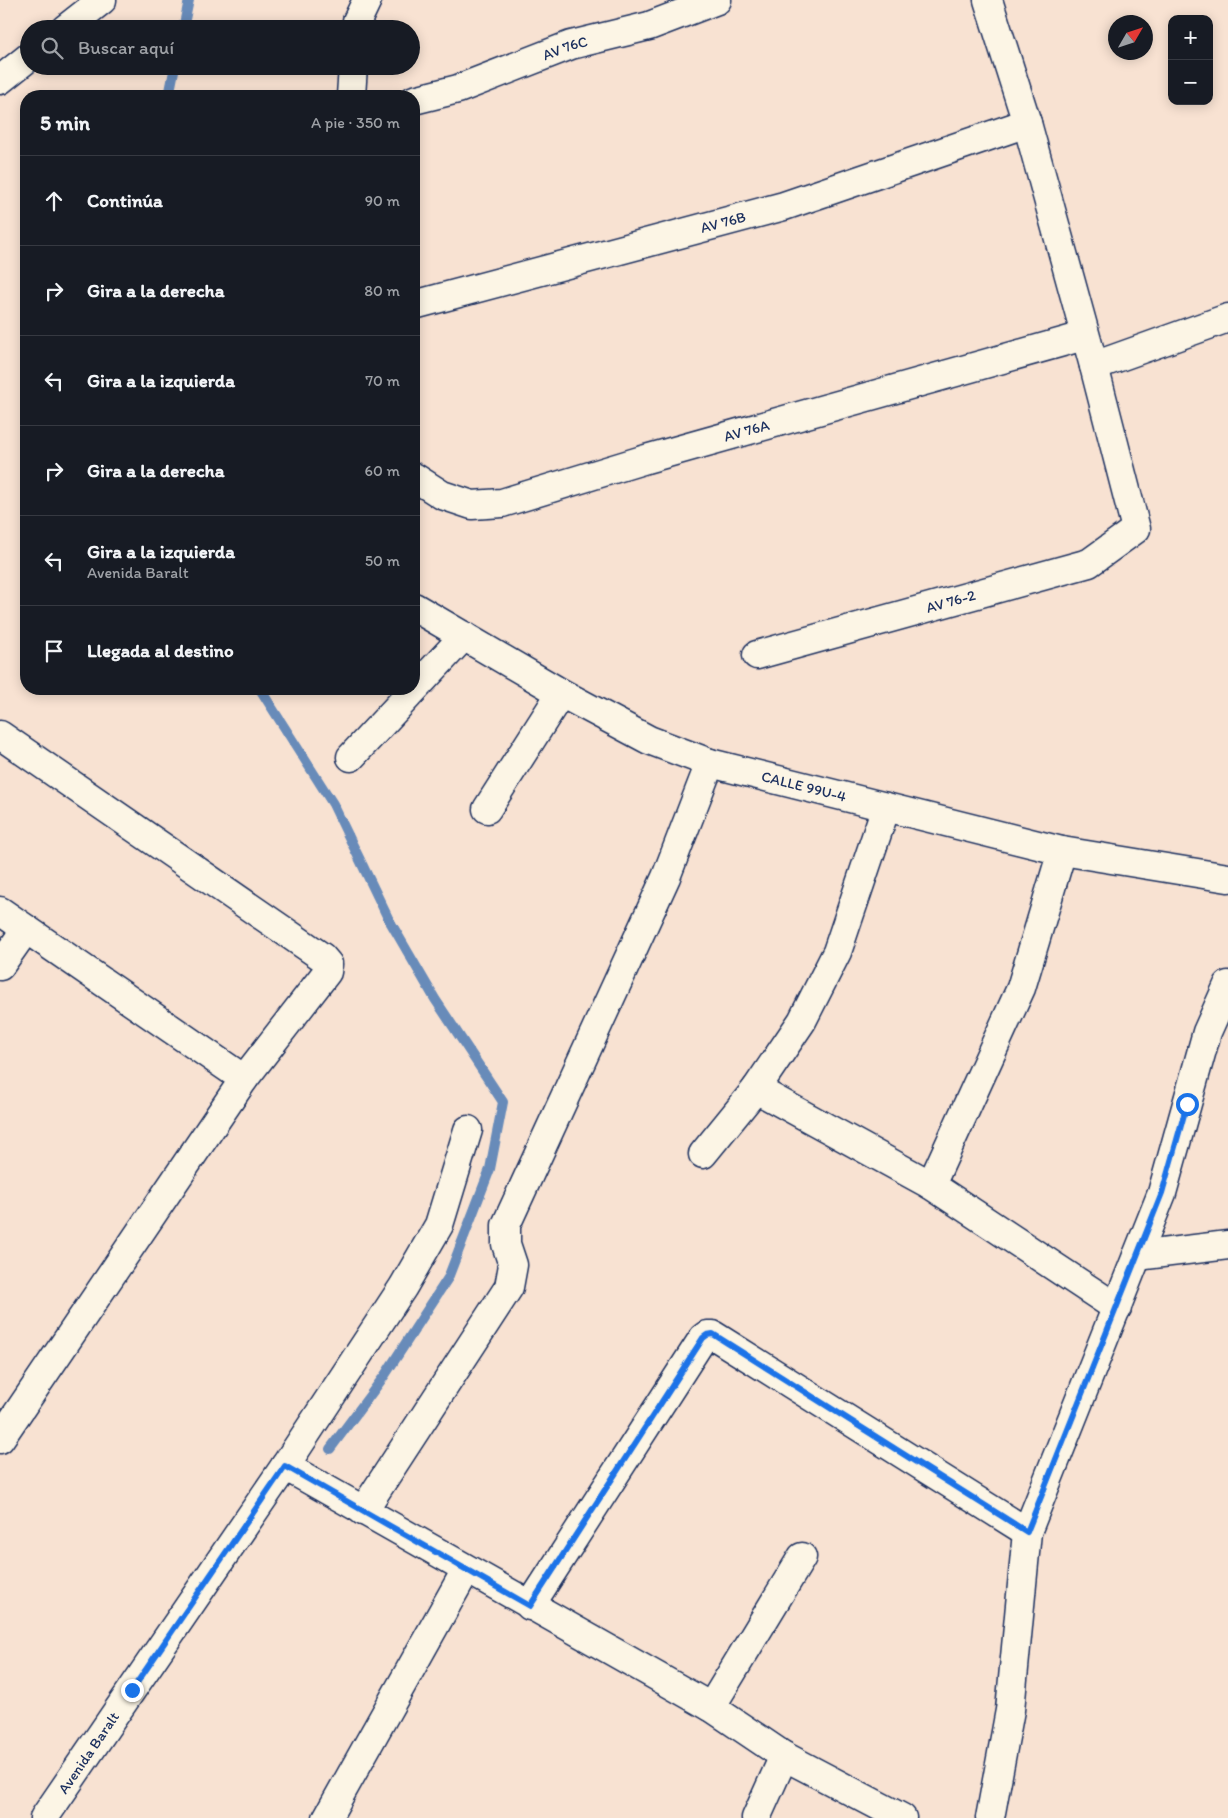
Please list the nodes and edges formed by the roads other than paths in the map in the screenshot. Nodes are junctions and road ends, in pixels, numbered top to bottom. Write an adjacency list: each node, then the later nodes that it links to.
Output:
1 (102, 0): 5 (street)
2 (367, 0): 6 (street)
3 (717, 0): 11 (street, AV 76C)
4 (988, 0): 12 (street)
5 (76, 20)
6 (357, 20)
7 (20, 64): 9 (street)
8 (352, 75): 10 (street)
9 (0, 80)
10 (351, 90)
11 (420, 98)
12 (1027, 123): 13 (street, AV 76B); 15 (street)
13 (420, 303)
14 (1228, 318): 16 (street)
15 (1084, 336): 16 (street); 17 (street, AV 76A)
16 (1094, 366): 20 (street, AV 76-2)
17 (420, 481)
18 (420, 610): 19 (street, CALLE 99U-4)
19 (464, 636): 21 (street); 22 (street, CALLE 99U-4)
20 (756, 656)
21 (420, 683)
22 (561, 694): 26 (street, CALLE 99U-4); 28 (street)
23 (409, 695): 25 (street)
24 (0, 734): 35 (street)
25 (351, 757)
26 (710, 763): 27 (street, CALLE 99U-4); 45 (street)
27 (886, 807): 29 (street, CALLE 99U-4); 36 (street)
28 (487, 809)
29 (1062, 851): 30 (street, CALLE 99U-4); 39 (street)
30 (1228, 878)
31 (0, 911): 32 (street)
32 (26, 929): 33 (street); 35 (street)
33 (0, 966)
34 (1228, 985): 41 (street)
35 (244, 1079): 43 (street)
36 (756, 1089): 38 (street); 39 (street)
37 (468, 1130): 44 (street, Avenida Baralt)
38 (703, 1154)
39 (931, 1185): 42 (street)
40 (1228, 1245): 41 (street)
41 (1137, 1256): 42 (street)
42 (1117, 1308): 46 (street)
43 (0, 1439)
44 (285, 1466): 45 (street); 52 (street, Avenida Baralt)
45 (364, 1511): 48 (street)
46 (1027, 1532): 49 (street); 56 (street)
47 (802, 1557): 50 (street)
48 (466, 1570): 49 (street); 53 (street)
49 (530, 1606): 50 (street)
50 (711, 1707): 51 (street)
51 (784, 1756): 54 (street); 55 (street)
52 (44, 1818)
53 (328, 1818)
54 (756, 1818)
55 (902, 1818)
56 (990, 1818)

